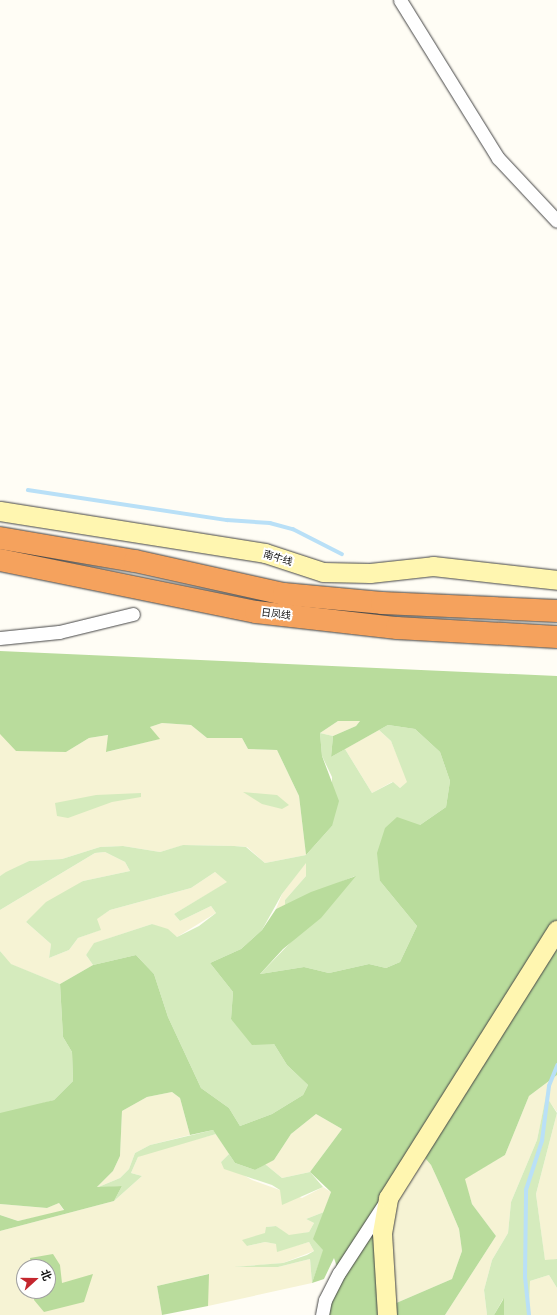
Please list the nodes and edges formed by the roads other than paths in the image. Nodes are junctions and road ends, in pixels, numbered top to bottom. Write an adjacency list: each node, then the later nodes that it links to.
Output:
1 (400, 0): 2 (street)
2 (557, 221)
3 (0, 511): 6 (street, 南牛线)
4 (0, 538): 7 (highway, 日凤线)
5 (0, 560): 9 (highway, 日凤线)
6 (557, 580)
7 (557, 611)
8 (133, 614): 10 (street)
9 (557, 637)
10 (0, 638)
11 (557, 930): 12 (street)
12 (388, 1198): 13 (street); 14 (street)
13 (322, 1315)
14 (387, 1315)

